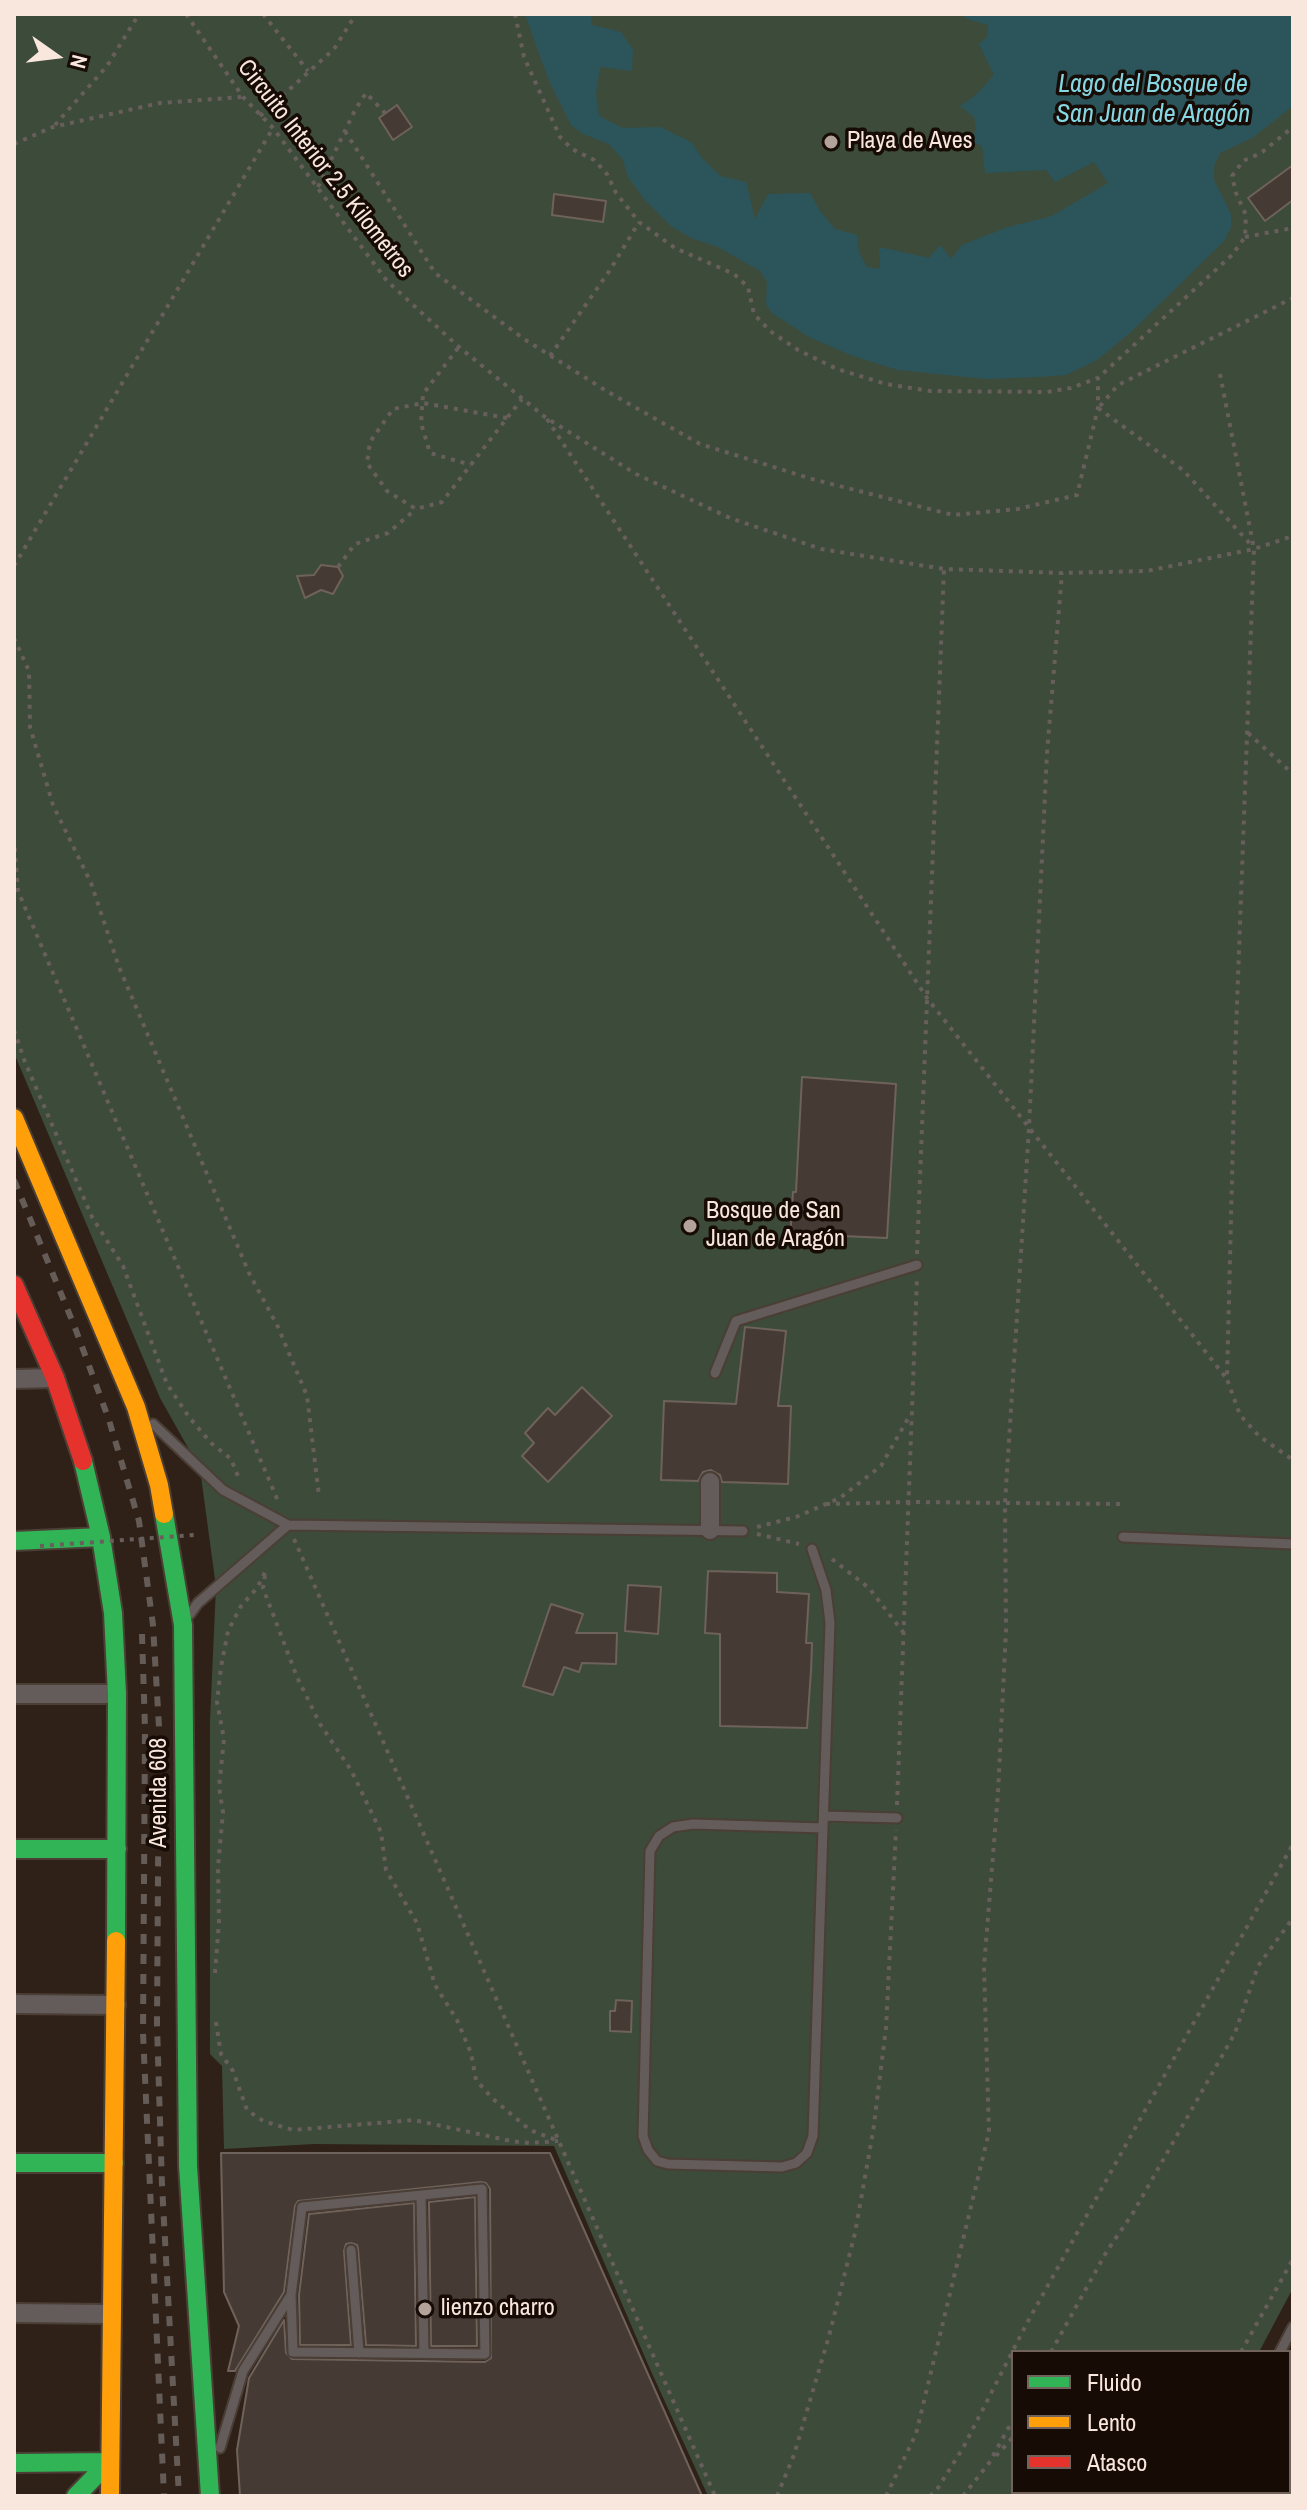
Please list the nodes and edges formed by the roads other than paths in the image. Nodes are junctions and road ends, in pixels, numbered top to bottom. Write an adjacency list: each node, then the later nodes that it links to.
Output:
1 (14, 1118): 7 (main road, Avenida 608)
2 (917, 1265): 4 (lane)
3 (14, 1285): 5 (main road, Avenida 608)
4 (715, 1373)
5 (55, 1378): 6 (street); 12 (main road, Avenida 608)
6 (14, 1379)
7 (136, 1407): 9 (lane); 17 (main road, Avenida 608)
8 (710, 1482): 10 (street)
9 (288, 1525): 10 (lane); 17 (lane)
10 (710, 1530): 11 (lane)
11 (743, 1531)
12 (101, 1537): 14 (main road); 19 (main road, Avenida 608)
13 (1123, 1537): 15 (lane)
14 (14, 1541)
15 (1293, 1544)
16 (812, 1549): 20 (lane)
17 (183, 1625): 40 (main road, Avenida 608)
18 (14, 1694): 19 (street)
19 (117, 1694): 24 (main road, Avenida 608)
20 (824, 1816): 21 (lane); 22 (lane)
21 (897, 1818)
22 (823, 1828): 22 (lane)
23 (14, 1849): 24 (main road)
24 (117, 1849): 26 (main road, Avenida 608)
25 (14, 2004): 26 (street)
26 (116, 2005): 28 (main road, Avenida 608)
27 (14, 2163): 28 (main road)
28 (114, 2163): 33 (main road, Avenida 608)
29 (421, 2195): 31 (lane); 37 (lane); 37 (lane)
30 (351, 2250): 36 (lane)
31 (291, 2295): 36 (lane); 40 (lane)
32 (14, 2313): 33 (street)
33 (112, 2314): 38 (main road, Avenida 608)
34 (1293, 2327): 35 (lane)
35 (1281, 2350)
36 (359, 2353): 37 (lane)
37 (424, 2353)
38 (109, 2462): 39 (main road); 41 (main road); 42 (main road, Avenida 608)
39 (14, 2463)
40 (210, 2491)
41 (76, 2496)
42 (110, 2496)

